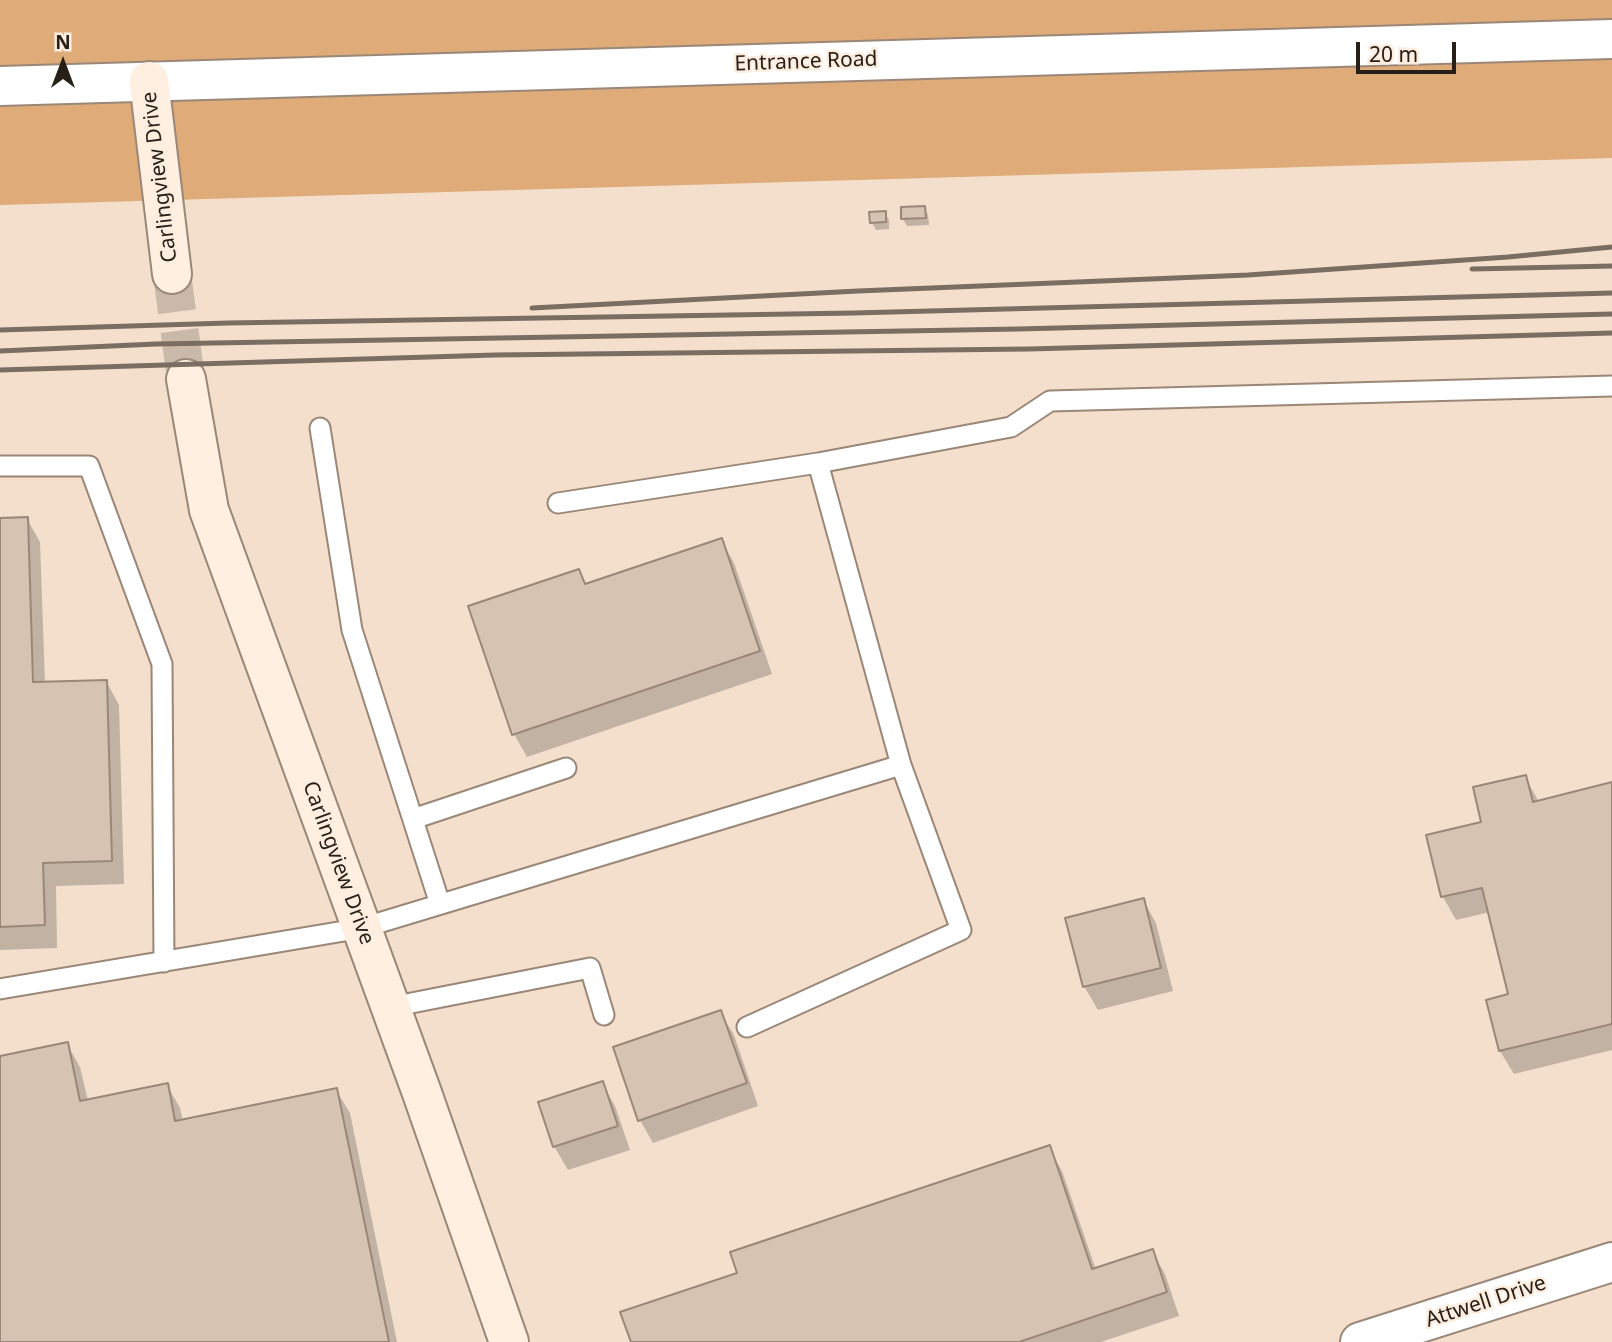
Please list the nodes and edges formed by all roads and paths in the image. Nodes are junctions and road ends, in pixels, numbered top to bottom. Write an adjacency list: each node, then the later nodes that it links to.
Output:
1 (1612, 39): 2 (street, Entrance Road)
2 (149, 81): 3 (street, Entrance Road); 4 (street, Carlingview Drive)
3 (0, 86)
4 (172, 274)
5 (186, 379): 15 (street, Carlingview Drive)
6 (1612, 386): 8 (lane)
7 (320, 428): 13 (lane)
8 (818, 463): 10 (lane); 11 (lane)
9 (0, 466): 16 (lane)
10 (558, 503)
11 (901, 765): 14 (lane); 20 (lane)
12 (566, 768): 13 (lane)
13 (413, 819): 14 (lane)
14 (440, 904): 15 (lane)
15 (362, 928): 16 (lane); 18 (street, Carlingview Drive)
16 (164, 962): 17 (lane)
17 (0, 989)
18 (391, 1007): 19 (lane); 22 (street, Carlingview Drive)
19 (604, 1015)
20 (747, 1027)
21 (1612, 1262): 23 (street, Attwell Drive)
22 (509, 1342)
23 (1360, 1342)

